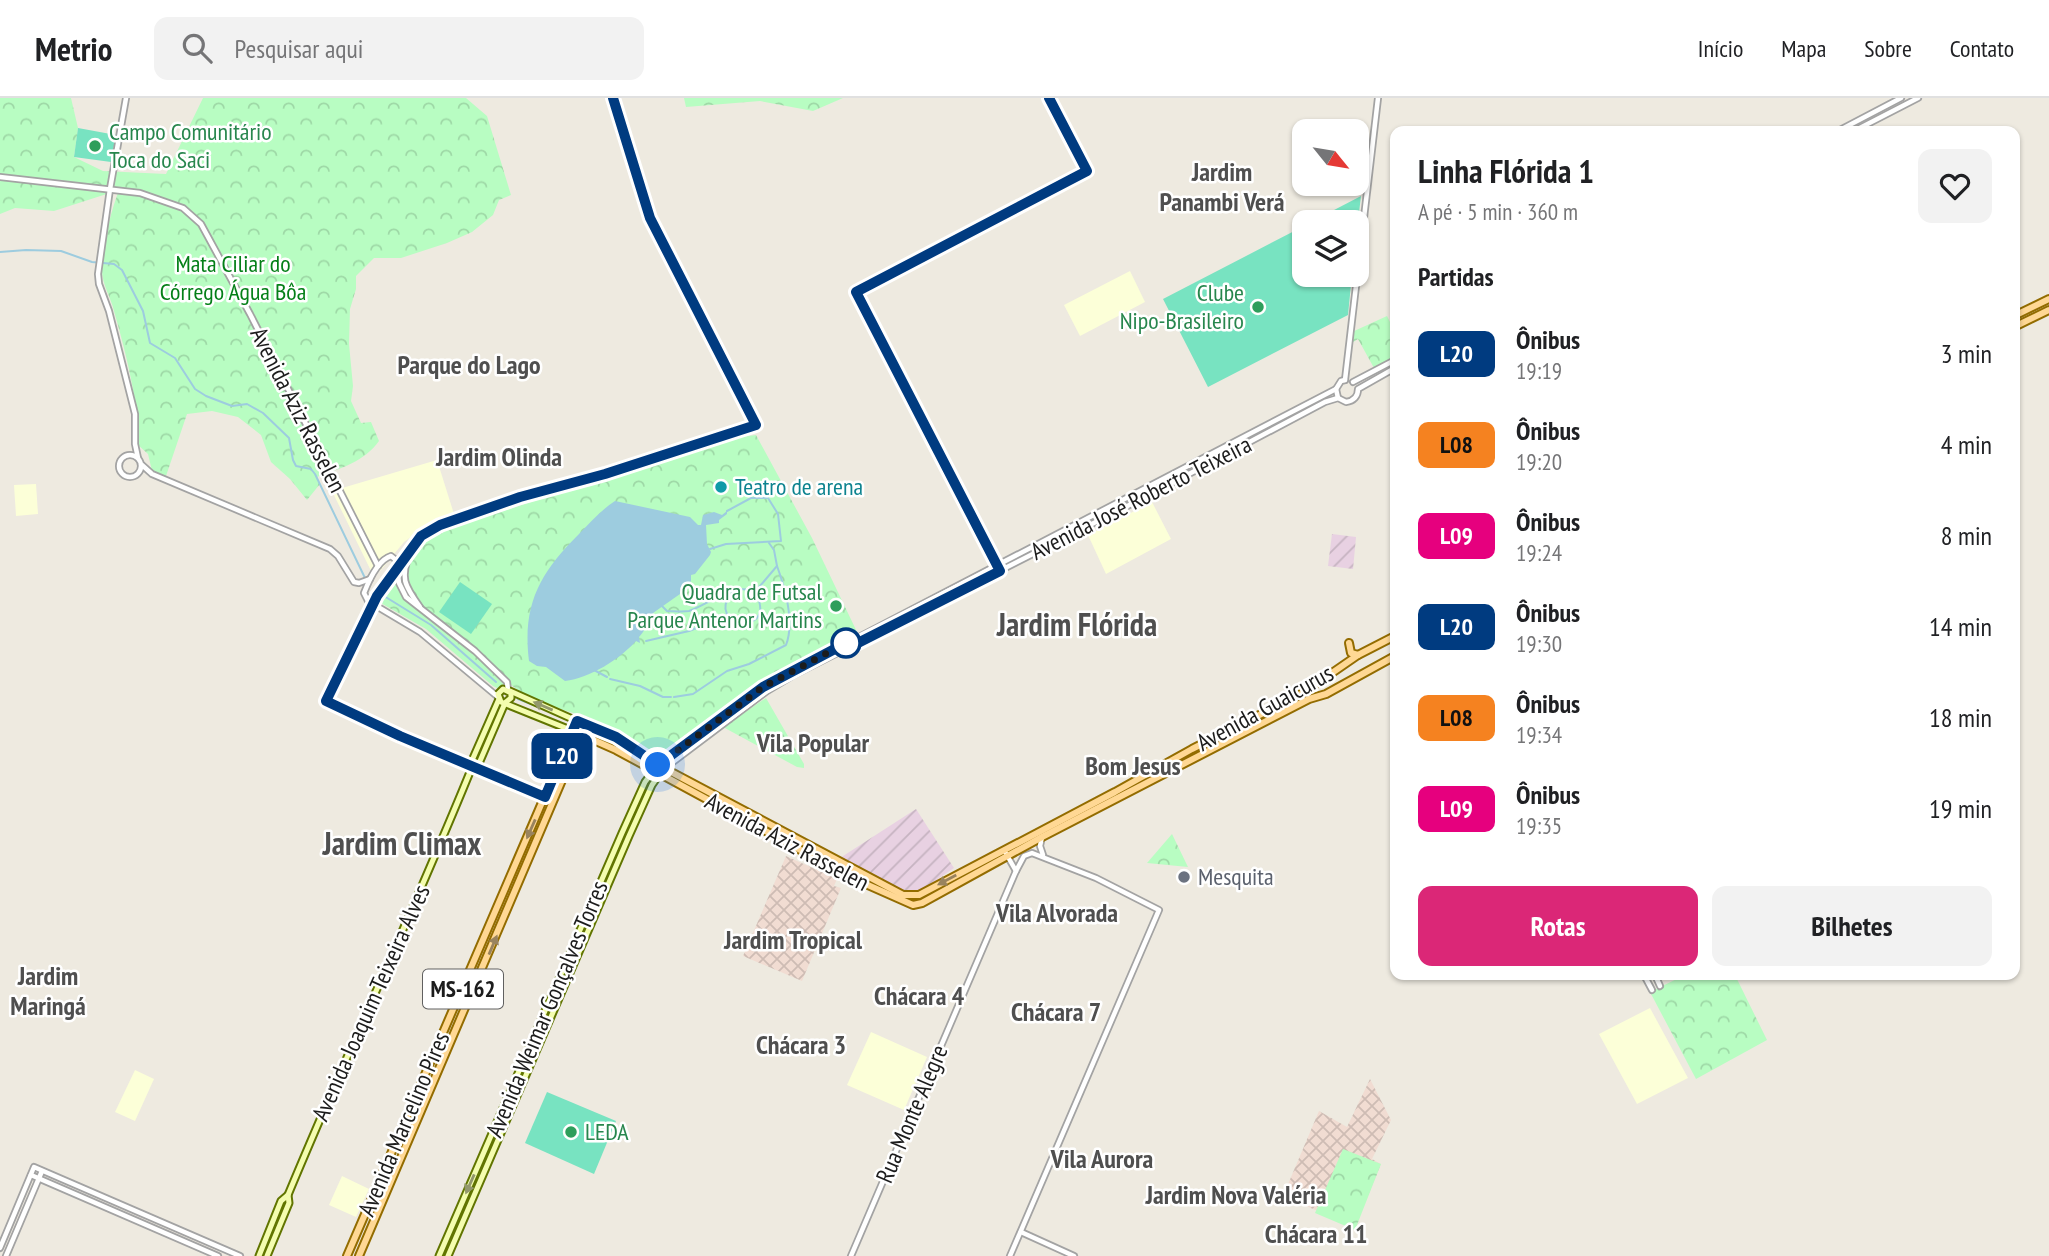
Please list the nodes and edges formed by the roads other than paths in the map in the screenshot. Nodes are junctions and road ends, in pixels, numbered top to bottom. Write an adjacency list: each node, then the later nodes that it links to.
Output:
1 (126, 98): 8 (street)
2 (1378, 98): 15 (street)
3 (1901, 98): 5 (street)
4 (1918, 98): 6 (street)
5 (1848, 126)
6 (1864, 126)
7 (0, 177): 8 (street, Avenida Aziz Rasselen)
8 (110, 189): 22 (street); 29 (street, Avenida Aziz Rasselen)
9 (2049, 299): 11 (main road)
10 (2049, 310): 12 (main road)
11 (2020, 313)
12 (2020, 324)
13 (1390, 363): 16 (street)
14 (1390, 371): 18 (street, Avenida José Roberto Teixeira)
15 (1345, 380): 16 (street); 17 (street)
16 (1353, 382): 18 (street)
17 (1336, 389): 19 (street); 20 (street)
18 (1358, 389): 19 (street, Avenida José Roberto Teixeira)
19 (1338, 398): 21 (street, Avenida José Roberto Teixeira)
20 (1307, 404): 21 (street); 38 (street)
21 (1310, 410): 38 (street, Avenida José Roberto Teixeira)
22 (135, 444): 23 (street); 24 (street)
23 (127, 455): 24 (street); 27 (street)
24 (138, 458): 25 (street)
25 (142, 465): 26 (street); 27 (street)
26 (152, 474): 27 (street); 31 (street)
27 (135, 476)
28 (410, 552): 33 (street)
29 (378, 566): 30 (street, Avenida Aziz Rasselen); 31 (street)
30 (398, 566): 32 (street); 33 (street, Avenida Aziz Rasselen)
31 (371, 578): 32 (street)
32 (374, 605): 44 (street)
33 (421, 608): 42 (street, Avenida Aziz Rasselen)
34 (1390, 638): 37 (main road, Avenida Guaicurus)
35 (1390, 642): 37 (main road)
36 (1349, 643): 39 (main road)
37 (1379, 643): 39 (main road, Avenida Guaicurus)
38 (847, 645): 51 (street, Avenida José Roberto Teixeira)
39 (1358, 655): 41 (main road, Avenida Guaicurus)
40 (1390, 657): 43 (main road, Avenida Guaicurus)
41 (1320, 680): 43 (main road); 55 (main road, Avenida Guaicurus)
42 (509, 690): 44 (main road); 44 (main road); 45 (main road, Avenida Aziz Rasselen, one-way to 42)
43 (1326, 694): 54 (main road, Avenida Guaicurus)
44 (502, 700): 47 (main road, Avenida Aziz Rasselen); 49 (main road); 50 (main road, Avenida Joaquim Teixeira Alves)
45 (577, 721): 46 (main road, Avenida Aziz Rasselen); 47 (main road, Avenida Marcelino Pires / MS-162)
46 (586, 724): 48 (main road, Avenida Marcelino Pires / MS-162); 51 (main road, Avenida Aziz Rasselen)
47 (573, 731): 48 (main road, Avenida Aziz Rasselen); 75 (main road, Avenida Marcelino Pires / MS-162, one-way to 75)
48 (582, 735): 53 (main road, Avenida Aziz Rasselen); 76 (main road, Avenida Marcelino Pires / MS-162, one-way to 48)
49 (473, 758): 50 (main road); 52 (main road)
50 (480, 761): 52 (main road, Avenida Joaquim Teixeira Alves)
51 (661, 766): 53 (main road, Avenida Weimar Gonçalves Torres); 58 (main road, Avenida Aziz Rasselen)
52 (470, 769): 67 (main road, Avenida Joaquim Teixeira Alves)
53 (656, 773): 59 (main road, Avenida Aziz Rasselen); 77 (main road, Avenida Weimar Gonçalves Torres, one-way to 77); 78 (main road, Avenida Weimar Gonçalves Torres)
54 (1042, 837): 55 (main road, Avenida Guaicurus); 56 (street)
55 (1006, 853): 57 (street); 58 (main road, Avenida Guaicurus, one-way to 58); 59 (main road, Avenida Guaicurus)
56 (1043, 856): 57 (street); 68 (street)
57 (1016, 872): 79 (street, Rua Monte Alegre)
58 (912, 897)
59 (918, 905)
60 (1647, 980): 63 (street)
61 (1657, 980): 62 (street)
62 (1660, 986)
63 (1652, 990)
64 (42, 1171): 65 (street); 66 (street); 72 (street)
65 (31, 1175): 66 (street); 69 (street)
66 (39, 1178): 70 (street); 71 (street)
67 (288, 1195): 73 (main road, Avenida Joaquim Teixeira Alves); 74 (main road, Avenida Joaquim Teixeira Alves)
68 (1021, 1232): 80 (street); 81 (street)
69 (0, 1248)
70 (6, 1256)
71 (218, 1256)
72 (240, 1256)
73 (259, 1256)
74 (267, 1256)
75 (347, 1256)
76 (359, 1256)
77 (439, 1256)
78 (448, 1256)
79 (852, 1256)
80 (1010, 1256)
81 (1074, 1256)

